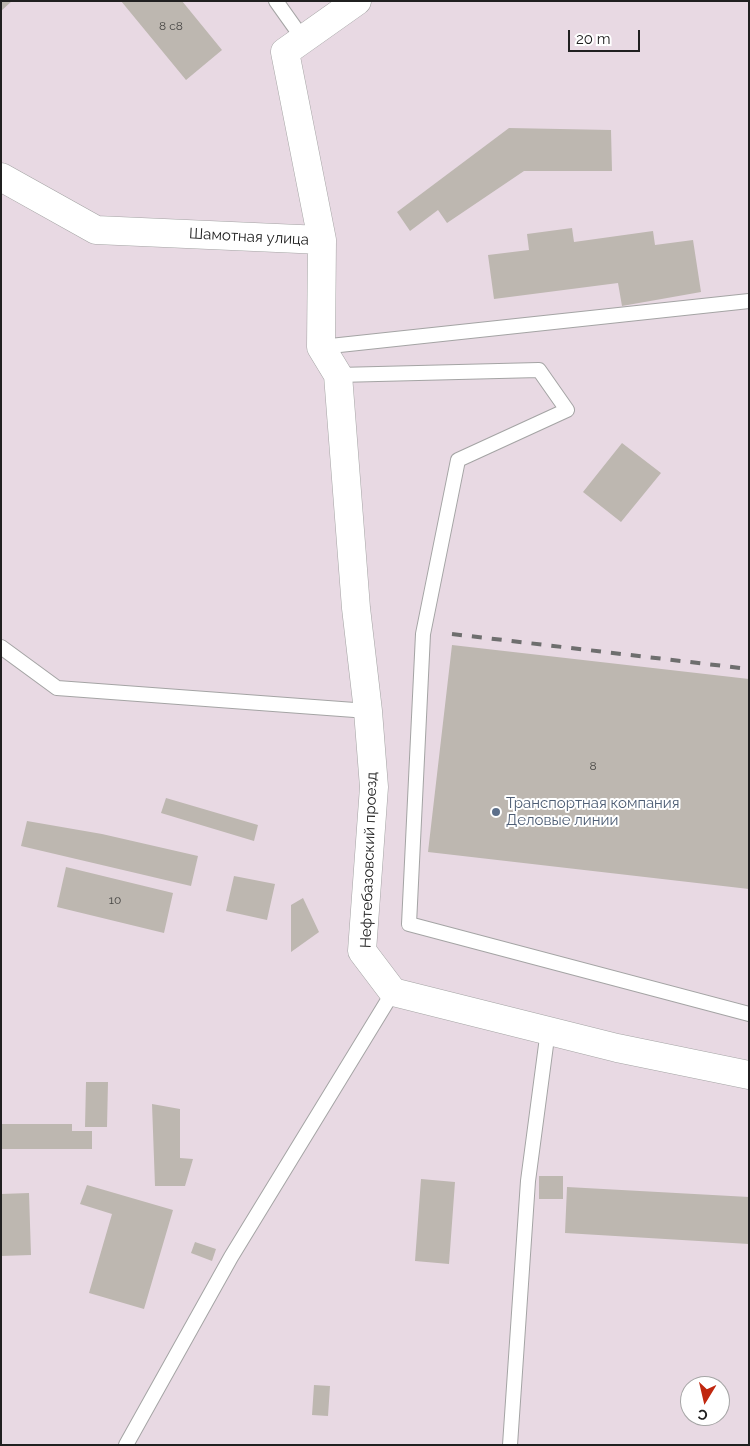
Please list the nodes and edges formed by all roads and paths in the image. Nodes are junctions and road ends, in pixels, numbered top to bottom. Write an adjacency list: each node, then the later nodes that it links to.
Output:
1 (276, 1): 3 (lane)
2 (357, 1): 3 (street, Шамотная улица)
3 (303, 39): 5 (street, Шамотная улица)
4 (1, 177): 5 (street, Шамотная улица)
5 (322, 240): 7 (street)
6 (749, 301): 7 (lane)
7 (321, 347): 8 (street, Нефтебазовский проезд)
8 (338, 375): 10 (street, Нефтебазовский проезд); 12 (lane)
9 (1, 647): 10 (lane)
10 (368, 711): 11 (street, Нефтебазовский проезд)
11 (393, 992): 13 (street); 15 (lane)
12 (749, 1014)
13 (548, 1030): 14 (street); 16 (lane)
14 (749, 1074)
15 (126, 1445)
16 (510, 1445)

